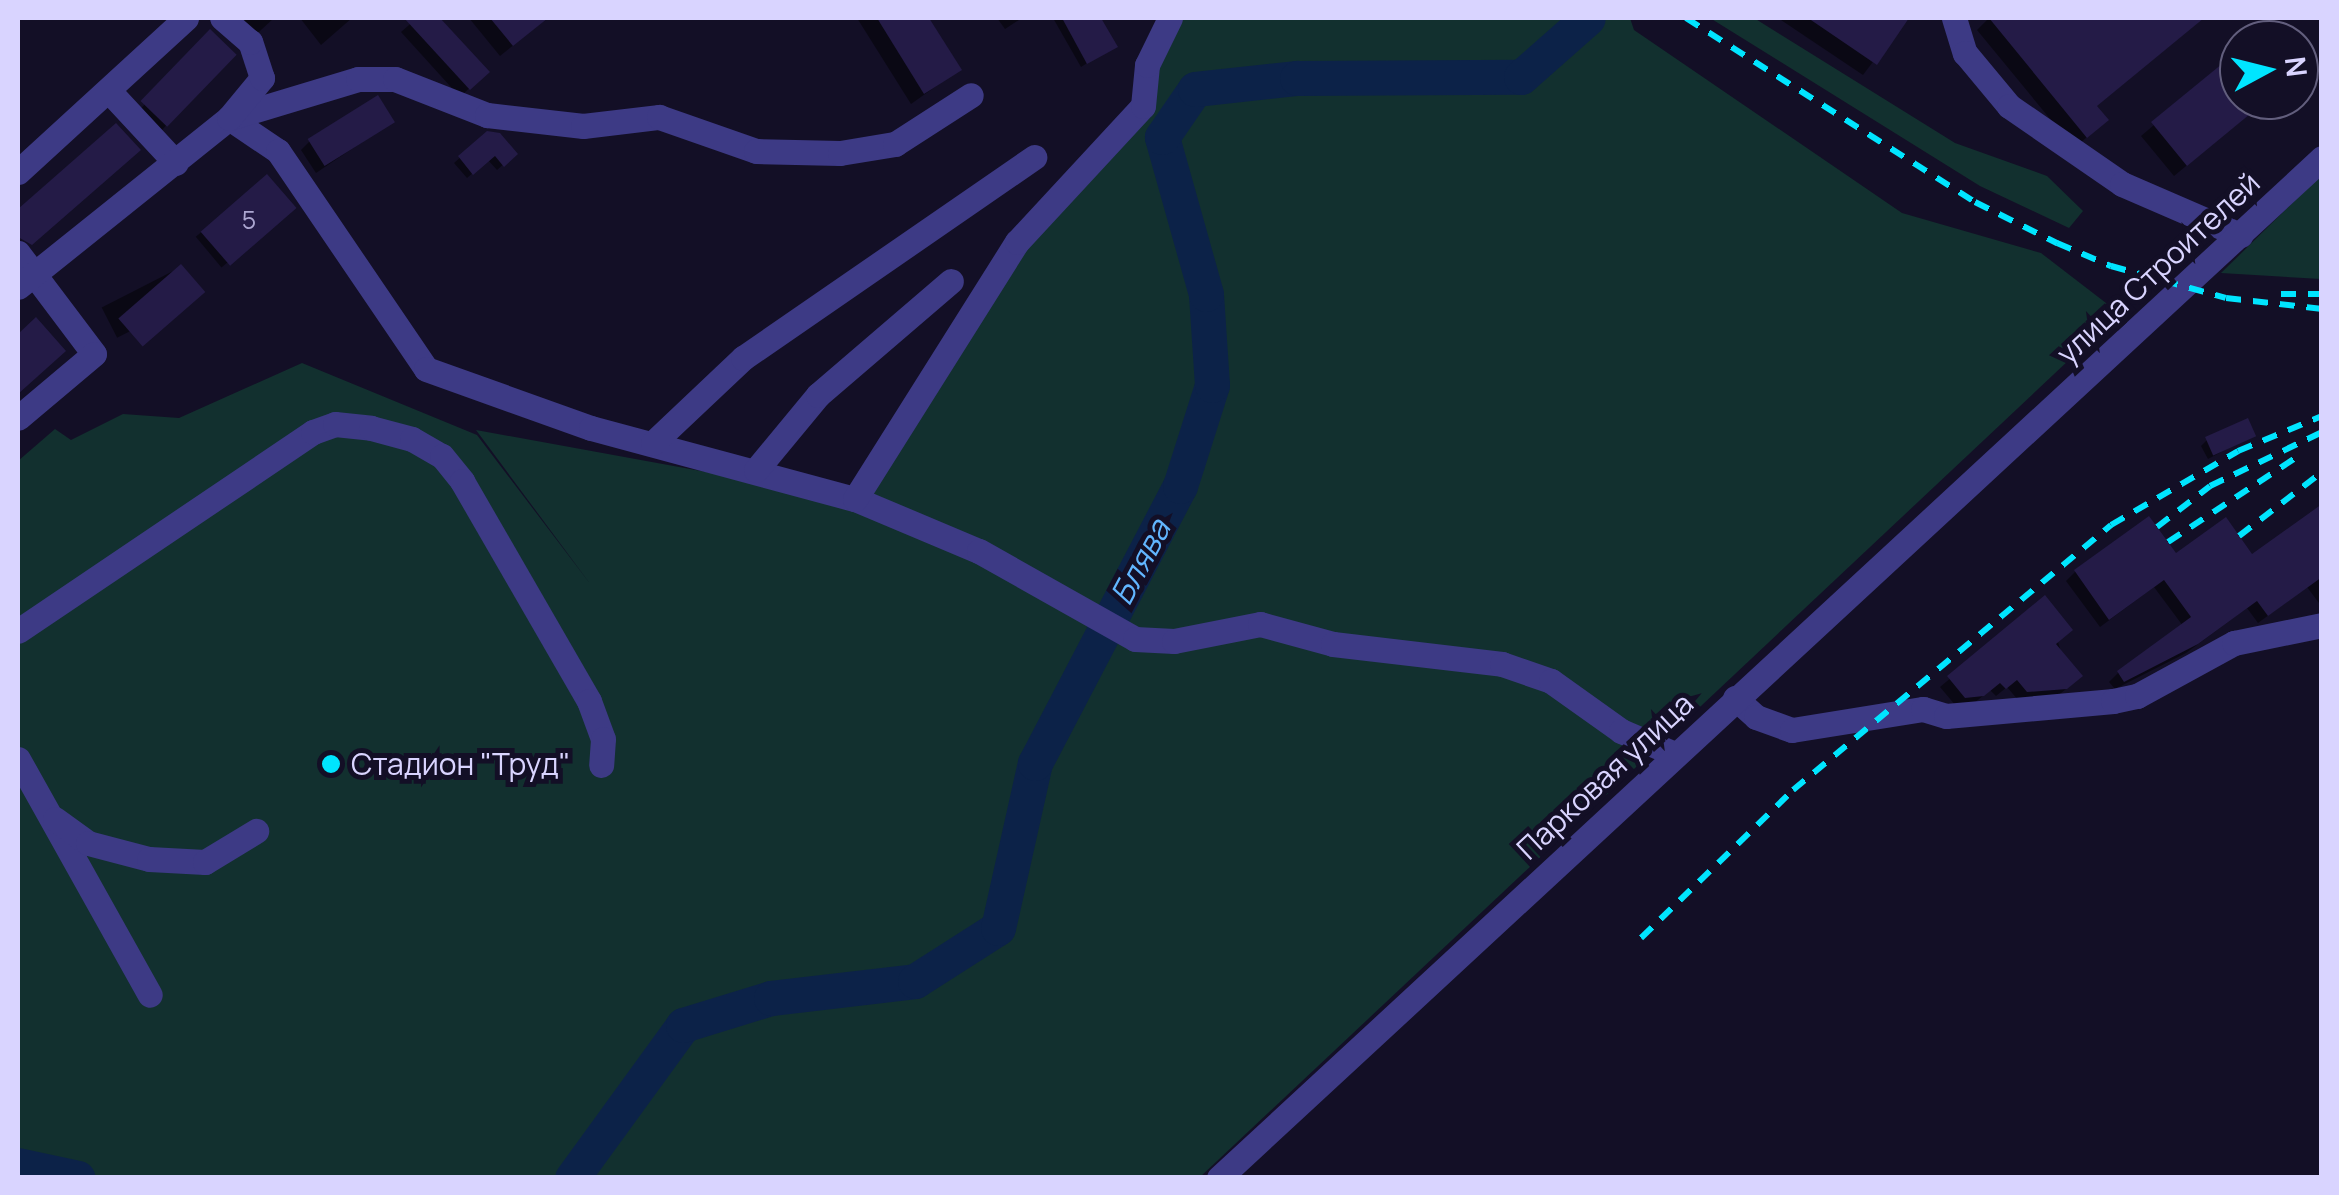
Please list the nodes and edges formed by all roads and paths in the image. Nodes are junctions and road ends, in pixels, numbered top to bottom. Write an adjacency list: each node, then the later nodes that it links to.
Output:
1 (186, 18): 5 (street)
2 (222, 18): 7 (street)
3 (1170, 18): 20 (street)
4 (1954, 18): 12 (street)
5 (110, 91): 10 (street); 11 (street)
6 (971, 94): 7 (street)
7 (229, 118): 10 (street); 18 (street)
8 (1034, 158): 18 (street)
9 (2322, 158): 12 (street, улица Строителей)
10 (176, 163): 14 (street)
11 (18, 172)
12 (2240, 235): 17 (street, улица Строителей)
13 (18, 253): 14 (street)
14 (28, 279): 16 (street)
15 (951, 280): 19 (street)
16 (18, 418)
17 (2039, 426): 23 (street, Парковая улица)
18 (653, 443): 19 (street)
19 (756, 470): 20 (street)
20 (856, 499): 24 (street)
21 (2322, 624): 23 (street)
22 (18, 631): 26 (street)
23 (1735, 698): 24 (street, Парковая улица)
24 (1674, 754): 30 (street, Парковая улица)
25 (18, 759): 27 (street)
26 (601, 765)
27 (47, 813): 28 (street); 29 (street)
28 (256, 831)
29 (150, 995)
30 (1219, 1178)

